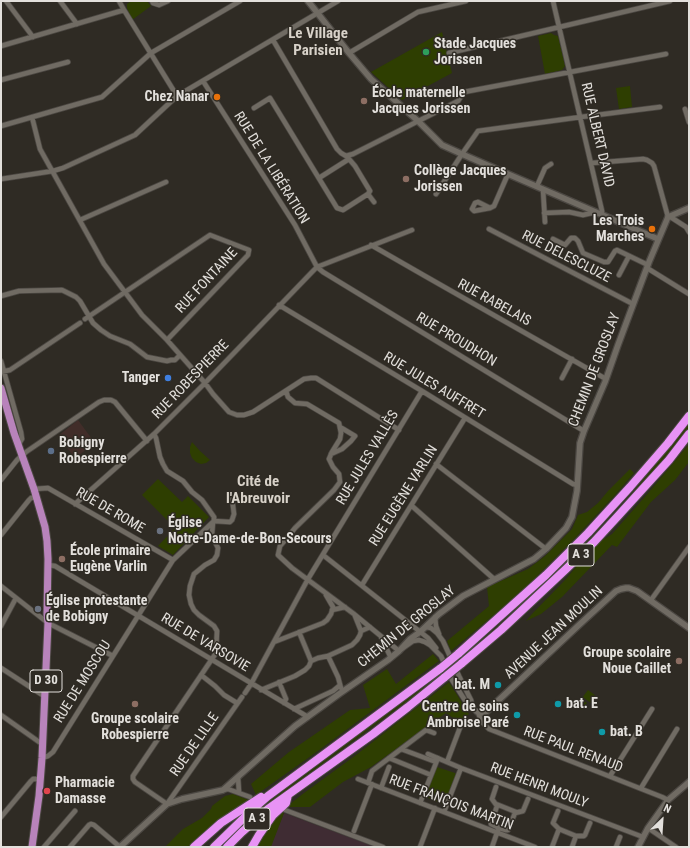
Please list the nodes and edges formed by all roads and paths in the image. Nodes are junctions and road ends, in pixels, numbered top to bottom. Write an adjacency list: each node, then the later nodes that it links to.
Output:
1 (6, 1): 16 (street)
2 (60, 1): 14 (street)
3 (152, 1): 4 (street)
4 (168, 1)
5 (240, 1): 19 (street)
6 (308, 1): 13 (street)
7 (338, 1): 13 (street)
8 (466, 1): 20 (street)
9 (553, 1): 15 (street, RUE ALBERT DAVID)
10 (670, 1): 15 (street)
11 (121, 2): 12 (street)
12 (124, 10): 14 (street); 19 (street)
13 (318, 13): 17 (street); 20 (street)
14 (77, 24): 16 (street)
15 (559, 26): 21 (street); 24 (street, RUE ALBERT DAVID)
16 (33, 37): 18 (street)
17 (273, 40): 26 (street); 37 (street)
18 (1, 46)
19 (151, 53): 27 (street); 31 (street)
20 (349, 53): 33 (street)
21 (449, 53)
22 (666, 54): 24 (street)
23 (68, 62): 25 (street)
24 (570, 72): 32 (street, RUE ALBERT DAVID); 33 (street)
25 (1, 80)
26 (203, 81): 27 (street); 65 (street, RUE DE LA LIBÉRATION)
27 (177, 96): 40 (street)
28 (660, 107): 32 (street)
29 (254, 108): 42 (street)
30 (686, 109): 34 (street)
31 (32, 117): 35 (street); 40 (street)
32 (581, 117): 36 (street); 38 (street, RUE ALBERT DAVID)
33 (418, 121): 36 (street); 37 (street)
34 (689, 122)
35 (1, 126)
36 (462, 154): 41 (street); 48 (street)
37 (348, 157): 42 (street); 47 (street)
38 (592, 163): 54 (street, RUE ALBERT DAVID); 55 (street)
39 (551, 164): 45 (street)
40 (53, 171): 43 (street); 56 (street)
41 (508, 174): 45 (street); 50 (street)
42 (319, 178): 47 (street)
43 (1, 179)
44 (166, 182): 56 (street)
45 (537, 186): 46 (street)
46 (543, 189): 52 (street); 53 (street)
47 (368, 194): 49 (street)
48 (436, 194)
49 (374, 202)
50 (490, 208)
51 (689, 208): 55 (street)
52 (596, 212): 53 (street); 54 (street)
53 (544, 213): 57 (street)
54 (602, 214): 61 (street)
55 (668, 218): 60 (street); 61 (street, CHEMIN DE GROSLAY)
56 (80, 220): 68 (street)
57 (544, 222)
58 (489, 229): 71 (street, RUE DELESCLUZE)
59 (412, 230): 63 (street)
60 (689, 232)
61 (658, 239): 66 (street, CHEMIN DE GROSLAY)
62 (553, 240): 64 (street)
63 (371, 245): 65 (street); 77 (street, RUE RABELAIS)
64 (629, 256): 66 (street); 67 (street)
65 (317, 267): 72 (street, RUE ROBESPIERRE); 90 (street, RUE PROUDHON)
66 (647, 267): 69 (street); 71 (street, CHEMIN DE GROSLAY)
67 (619, 275)
68 (124, 292): 73 (street); 75 (street); 75 (street, RUE FONTAINE)
69 (689, 294)
70 (1, 296): 73 (street)
71 (633, 304): 81 (street, CHEMIN DE GROSLAY)
72 (279, 305): 82 (street, RUE ROBESPIERRE); 85 (street, RUE JULES AUFFRET)
73 (87, 317): 76 (street)
74 (80, 323): 79 (street)
75 (167, 340): 76 (street)
76 (180, 355): 82 (street)
77 (572, 359): 80 (street); 81 (street, RUE RABELAIS)
78 (1, 361): 79 (street)
79 (2, 372): 94 (street)
80 (562, 378)
81 (606, 378): 90 (street, CHEMIN DE GROSLAY)
82 (205, 383): 84 (street); 91 (street, RUE ROBESPIERRE)
83 (1, 388): 94 (main road, D 30)
84 (286, 391): 88 (street); 89 (street)
85 (422, 391): 87 (street, RUE JULES AUFFRET); 89 (street, RUE JULES VALLÈS)
86 (689, 416): 184 (highway, A 3, bridge)
87 (465, 418): 97 (street, RUE EUGÈNE VARLIN); 99 (street, RUE JULES AUFFRET)
88 (340, 427): 95 (street); 95 (street)
89 (399, 430): 109 (street, RUE JULES VALLÈS)
90 (584, 431): 99 (street, CHEMIN DE GROSLAY)
91 (154, 434): 93 (street, RUE ROBESPIERRE); 105 (street)
92 (689, 434): 183 (highway, A 3, bridge)
93 (147, 441): 96 (street); 103 (street, RUE ROBESPIERRE)
94 (18, 445): 96 (main road, D 30)
95 (331, 454): 112 (street)
96 (22, 455): 98 (street); 100 (main road, D 30)
97 (436, 464): 104 (street, RUE EUGÈNE VARLIN); 108 (street)
98 (1, 480)
99 (577, 485): 108 (street, CHEMIN DE GROSLAY)
100 (34, 489): 101 (main road, D 30); 103 (street, RUE DE ROME)
101 (36, 497): 106 (street); 111 (main road, D 30)
102 (232, 498): 105 (street)
103 (75, 504): 110 (street, RUE DE ROME)
104 (412, 506): 113 (street); 114 (street, RUE EUGÈNE VARLIN)
105 (214, 522): 110 (street, RUE DE MOSCOU); 140 (street)
106 (1, 535)
107 (689, 547): 118 (street)
108 (546, 549): 113 (street, CHEMIN DE GROSLAY)
109 (323, 555): 112 (street, RUE JULES VALLÈS); 114 (street)
110 (173, 560): 122 (street, RUE DE MOSCOU)
111 (48, 565): 122 (street, RUE DE VARSOVIE); 124 (main road, D 30)
112 (308, 579): 116 (street); 134 (street, RUE JULES VALLÈS)
113 (494, 579): 123 (street, CHEMIN DE GROSLAY)
114 (362, 585): 131 (street)
115 (1, 586): 117 (street)
116 (324, 591): 119 (street); 120 (street)
117 (16, 598): 124 (street); 125 (street)
118 (651, 600): 128 (street, AVENUE JEAN MOULIN); 156 (street, AVENUE JEAN MOULIN)
119 (345, 607): 120 (street); 121 (street)
120 (332, 610): 130 (street)
121 (354, 614): 126 (street); 129 (street)
122 (138, 616): 136 (street, RUE DE MOSCOU); 140 (street, RUE DE VARSOVIE)
123 (435, 617): 127 (street, CHEMIN DE GROSLAY); 133 (street)
124 (48, 623): 136 (street); 149 (main road, D 30)
125 (1, 626)
126 (370, 627): 129 (street); 132 (street)
127 (426, 627): 131 (street, CHEMIN DE GROSLAY); 133 (street)
128 (689, 628)
129 (361, 631): 137 (street)
130 (299, 632): 134 (street); 141 (street)
131 (420, 632): 135 (street, CHEMIN DE GROSLAY); 138 (street)
132 (380, 636): 135 (street); 139 (street)
133 (443, 641): 153 (street)
134 (274, 642): 145 (street, RUE JULES VALLÈS)
135 (399, 651): 138 (street); 139 (street, CHEMIN DE GROSLAY)
136 (113, 656): 165 (street, RUE DE MOSCOU)
137 (328, 656): 141 (street); 146 (street)
138 (441, 656): 153 (street)
139 (391, 658): 146 (street, CHEMIN DE GROSLAY)
140 (211, 660): 143 (street); 145 (street, RUE DE VARSOVIE)
141 (311, 661): 144 (street)
142 (1, 668): 149 (street)
143 (201, 675): 151 (street); 189 (street)
144 (279, 682): 147 (street); 152 (street)
145 (251, 684): 147 (street, RUE DE VARSOVIE); 148 (street)
146 (341, 689): 154 (street); 158 (street, CHEMIN DE GROSLAY)
147 (261, 690): 152 (street, RUE DE VARSOVIE)
148 (245, 693)
149 (44, 696): 162 (main road, D 30)
150 (242, 697): 151 (street, RUE DE LILLE)
151 (238, 703): 189 (street, RUE DE LILLE)
152 (284, 703): 154 (street, RUE DE VARSOVIE)
153 (472, 705): 156 (street, RUE PAUL RENAUD)
154 (294, 709): 158 (street, RUE DE VARSOVIE)
155 (652, 709): 172 (street)
156 (478, 712): 172 (street, RUE PAUL RENAUD)
157 (1, 715): 162 (street)
158 (308, 718): 173 (street, CHEMIN DE GROSLAY)
159 (466, 721): 168 (street)
160 (677, 729): 180 (street)
161 (434, 733): 163 (street)
162 (42, 744): 165 (main road, D 30)
163 (401, 749): 166 (street); 167 (street)
164 (428, 754): 167 (street, RUE HENRI MOULY)
165 (42, 758): 174 (main road, D 30)
166 (389, 758): 171 (street); 177 (street)
167 (437, 760): 168 (street, RUE HENRI MOULY); 171 (street)
168 (447, 762): 170 (street, RUE HENRI MOULY)
169 (389, 767): 179 (street)
170 (461, 768): 195 (street); 206 (street, RUE HENRI MOULY)
171 (431, 775): 188 (street)
172 (610, 776): 180 (street, RUE PAUL RENAUD)
173 (238, 777): 181 (street, CHEMIN DE GROSLAY); 182 (street)
174 (40, 779): 197 (street); 203 (main road, D 30)
175 (358, 779): 177 (street, RUE FRANÇOIS MARTIN)
176 (689, 782): 187 (street)
177 (370, 783): 179 (street, RUE FRANÇOIS MARTIN); 202 (street)
178 (496, 787): 190 (street)
179 (380, 788): 188 (street, RUE FRANÇOIS MARTIN)
180 (641, 788): 187 (street, RUE PAUL RENAUD)
181 (223, 790): 182 (street); 189 (street, CHEMIN DE GROSLAY)
182 (239, 792): 185 (street)
183 (288, 794): 214 (highway, A 3); 215 (highway)
184 (268, 796): 212 (highway); 213 (highway, A 3)
185 (250, 797)
186 (528, 799): 196 (street)
187 (668, 800): 199 (street)
188 (420, 803): 191 (street, RUE FRANÇOIS MARTIN)
189 (167, 804): 211 (street, CHEMIN DE GROSLAY)
190 (496, 804): 196 (street); 201 (street)
191 (434, 808): 195 (street, RUE FRANÇOIS MARTIN); 217 (street)
192 (285, 810): 216 (street)
193 (75, 811): 209 (street)
194 (558, 811): 200 (street)
195 (444, 812): 201 (street, RUE FRANÇOIS MARTIN)
196 (516, 812): 201 (street)
197 (1, 817)
198 (590, 823): 204 (street)
199 (648, 828): 206 (street); 224 (street)
200 (559, 829): 204 (street); 220 (street)
201 (498, 830): 218 (street); 219 (street, RUE FRANÇOIS MARTIN)
202 (354, 831)
203 (35, 833): 207 (main road, D 30); 208 (main road, D 30)
204 (576, 836): 221 (street)
205 (620, 836): 222 (street)
206 (643, 837): 223 (street)
207 (32, 847)
208 (38, 847)
209 (44, 847)
210 (70, 847): 211 (street)
211 (120, 847)
212 (194, 847)
213 (214, 847)
214 (228, 847)
215 (252, 847)
216 (383, 847)
217 (420, 847)
218 (492, 847)
219 (535, 847)
220 (552, 847)
221 (572, 847)
222 (616, 847)
223 (638, 847)
224 (676, 847)

